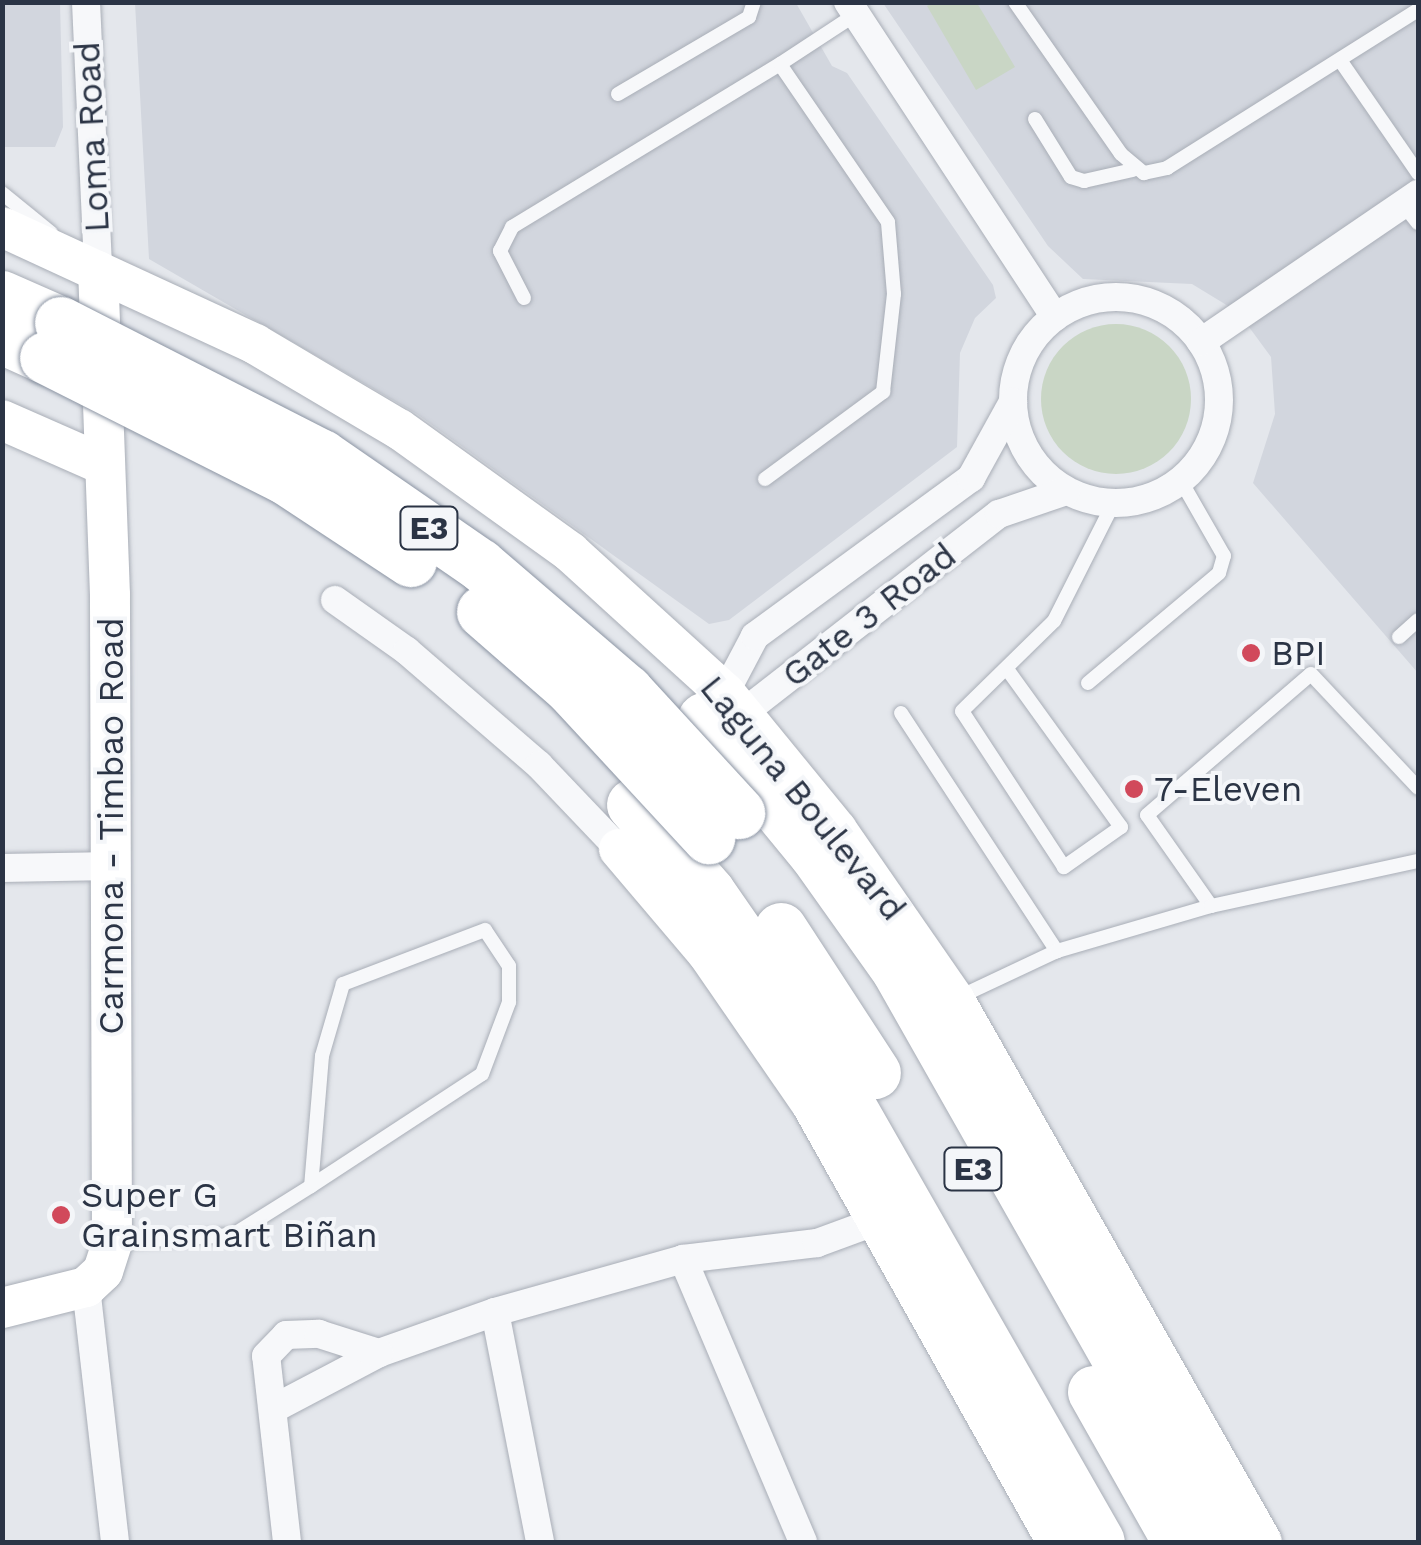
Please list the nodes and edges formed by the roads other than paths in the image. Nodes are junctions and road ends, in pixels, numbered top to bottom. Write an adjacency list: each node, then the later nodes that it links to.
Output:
1 (86, 2): 15 (street, Loma Road)
2 (754, 2): 8 (lane)
3 (1016, 2): 10 (lane)
4 (852, 8): 7 (lane); 18 (street)
5 (1418, 10): 6 (lane)
6 (1342, 63): 10 (lane); 11 (lane)
7 (780, 64): 17 (lane); 24 (lane)
8 (618, 94)
9 (1035, 118): 10 (lane)
10 (1133, 170)
11 (1418, 174)
12 (2, 192): 15 (lane)
13 (1413, 207): 20 (street)
14 (2, 227): 15 (main road, Laguna Boulevard)
15 (98, 271): 23 (main road, Carmona - Timbao Road); 34 (main road, Laguna Boulevard)
16 (2, 297): 19 (highway, E3)
17 (524, 298)
18 (1055, 317): 20 (street); 21 (street)
19 (36, 340): 36 (highway, E3, bridge)
20 (1201, 342): 25 (street)
21 (1014, 402): 26 (street); 34 (street, Gate 3 Road)
22 (2, 420): 23 (main road)
23 (104, 465): 39 (main road, Carmona - Timbao Road)
24 (765, 478)
25 (1181, 482): 27 (street); 32 (lane)
26 (1066, 491): 27 (street); 34 (street, Gate 3 Road)
27 (1113, 504): 31 (lane)
28 (335, 600): 37 (street)
29 (1418, 620): 30 (lane)
30 (1399, 637)
31 (1006, 669): 31 (lane)
32 (1088, 683)
33 (901, 712): 42 (lane)
34 (724, 716): 37 (main road, Gate 3 Road); 43 (main road, Laguna Boulevard); 61 (highway)
35 (1418, 788): 41 (lane)
36 (724, 825): 59 (highway, E3); 60 (highway, E3)
37 (635, 827): 45 (main road); 58 (highway)
38 (1418, 861): 41 (lane)
39 (112, 866): 40 (street); 46 (main road, Carmona - Timbao Road)
40 (2, 868)
41 (1211, 906): 42 (lane)
42 (1057, 950): 43 (lane)
43 (954, 999): 62 (main road, Laguna Boulevard)
44 (311, 1186): 44 (lane); 46 (lane)
45 (878, 1221): 47 (street); 57 (main road)
46 (112, 1243): 48 (main road, Carmona - Timbao Road)
47 (683, 1259): 50 (street); 56 (street)
48 (86, 1287): 49 (main road); 53 (street)
49 (2, 1308)
50 (495, 1312): 51 (street); 55 (street)
51 (379, 1352): 52 (street); 52 (street)
52 (273, 1409): 54 (street)
53 (115, 1542)
54 (287, 1542)
55 (540, 1542)
56 (803, 1542)
57 (1057, 1542)
58 (1100, 1542)
59 (1138, 1542)
60 (1179, 1542)
61 (1222, 1542)
62 (1262, 1542)

